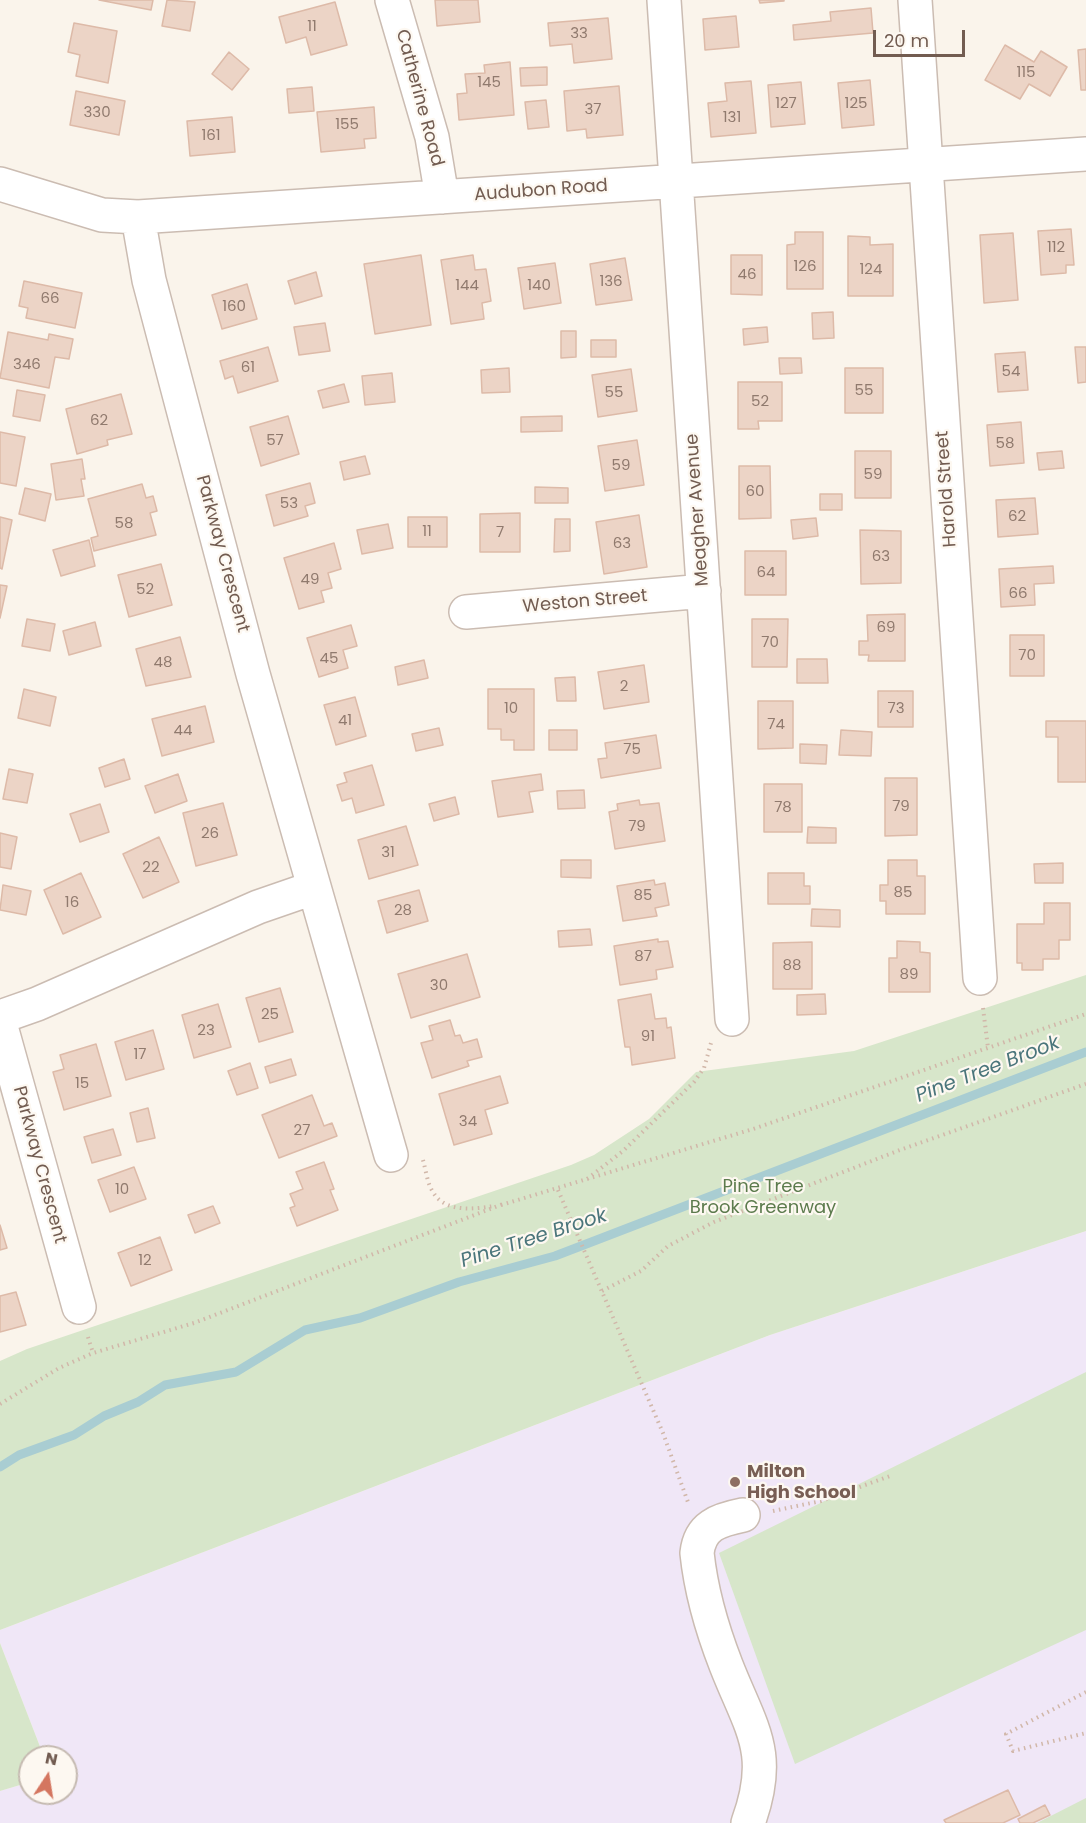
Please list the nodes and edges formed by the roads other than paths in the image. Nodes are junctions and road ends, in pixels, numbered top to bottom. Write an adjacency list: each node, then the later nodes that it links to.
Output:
1 (392, 0): 8 (street, Catherine Road)
2 (664, 0): 6 (street, Meagher Avenue)
3 (915, 0): 5 (street, Harold Street)
4 (1086, 154): 5 (street, Audubon Road)
5 (926, 165): 6 (street, Audubon Road); 13 (street, Harold Street)
6 (676, 182): 8 (street, Audubon Road); 10 (street, Meagher Avenue)
7 (0, 184): 9 (street, Audubon Road)
8 (442, 197): 9 (street, Audubon Road)
9 (138, 218): 12 (street, Parkway Crescent)
10 (704, 591): 11 (street, Weston Street); 15 (street, Meagher Avenue)
11 (466, 612)
12 (313, 888): 14 (street); 17 (street, Parkway Crescent)
13 (980, 978)
14 (0, 1017)
15 (732, 1019)
16 (0, 1023): 18 (street, Parkway Crescent)
17 (391, 1155)
18 (79, 1307)
19 (743, 1515): 20 (street)
20 (748, 1823)

